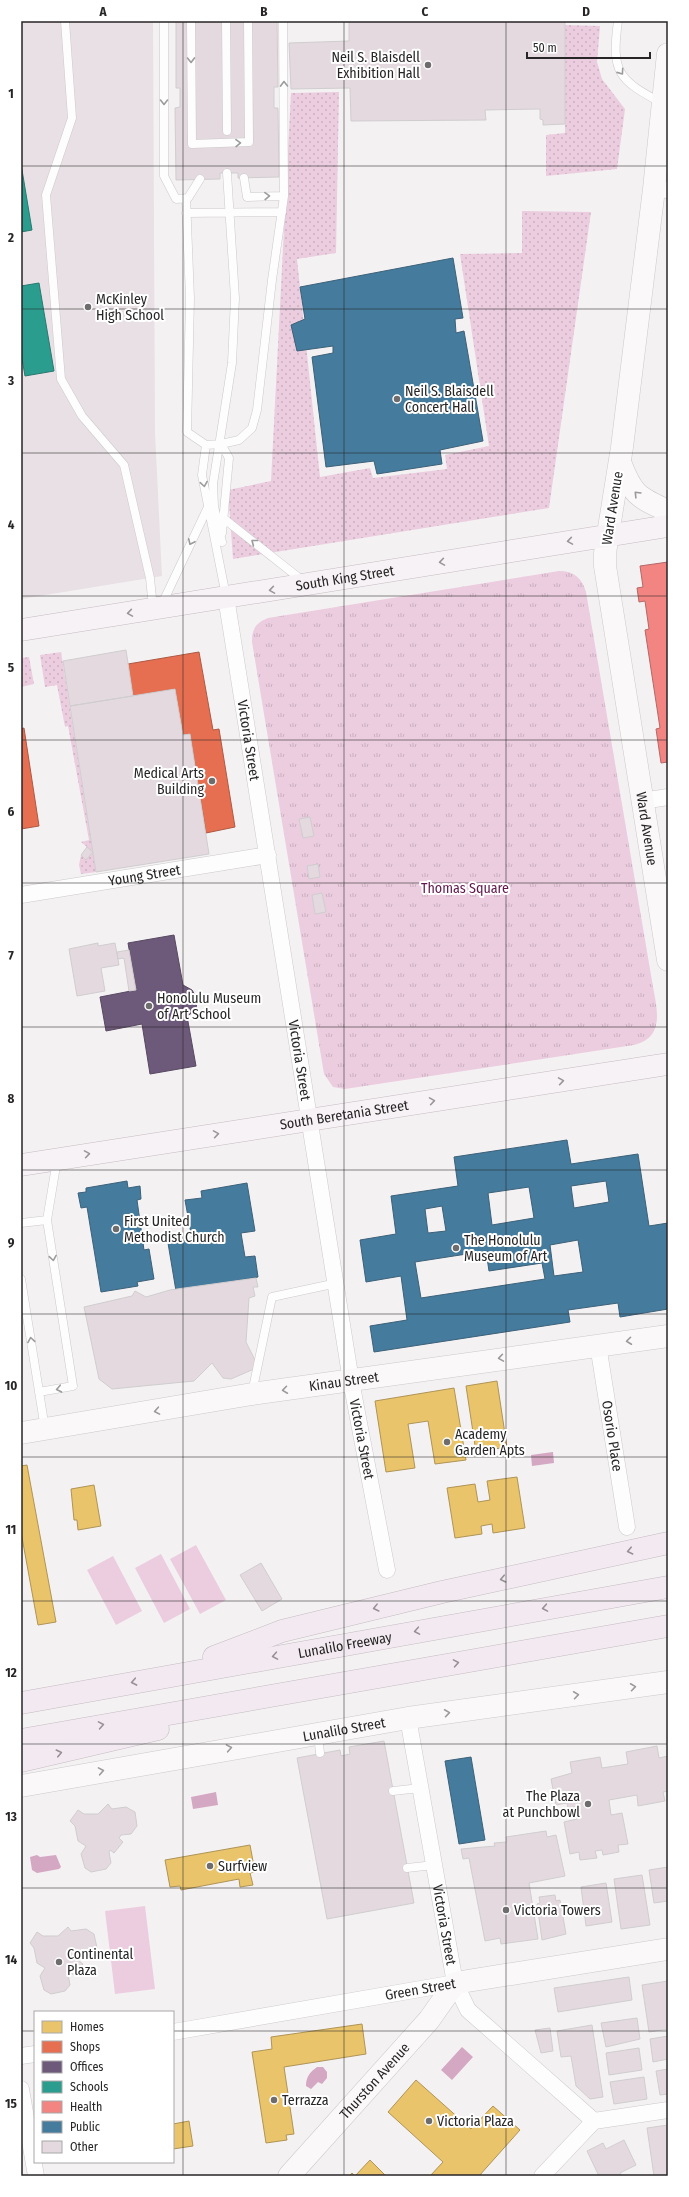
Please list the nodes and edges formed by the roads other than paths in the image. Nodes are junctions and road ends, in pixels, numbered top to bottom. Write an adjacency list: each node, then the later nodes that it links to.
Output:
1 (65, 21): 32 (lane)
2 (164, 21): 16 (lane, one-way to 16)
3 (191, 21): 5 (lane, one-way to 5)
4 (226, 21): 10 (lane)
5 (248, 21)
6 (284, 21): 15 (lane, one-way to 6)
7 (618, 21): 9 (lane, one-way to 9)
8 (668, 54): 9 (main road, Ward Avenue)
9 (662, 104): 14 (main road, Ward Avenue)
10 (227, 131)
11 (227, 173): 19 (lane)
12 (244, 178): 15 (lane, one-way to 15)
13 (200, 179): 16 (lane)
14 (661, 189): 22 (main road, Ward Avenue)
15 (284, 196): 18 (lane)
16 (186, 198): 17 (lane)
17 (186, 212): 19 (lane); 21 (lane)
18 (282, 212): 19 (lane); 20 (lane)
19 (231, 213): 20 (lane)
20 (221, 444): 21 (lane); 25 (lane); 28 (lane)
21 (206, 445): 23 (lane, one-way to 23)
22 (620, 462): 24 (main road, one-way to 22); 27 (main road, Ward Avenue)
23 (208, 507): 29 (lane); 32 (lane, one-way to 32)
24 (668, 511)
25 (223, 518): 28 (lane); 30 (lane, one-way to 25)
26 (668, 526): 27 (main road, South King Street)
27 (609, 535): 30 (main road, South King Street, one-way to 30); 35 (main road, Ward Avenue)
28 (222, 542): 29 (lane)
29 (220, 566): 31 (lane)
30 (307, 584): 31 (main road, South King Street, one-way to 31)
31 (226, 597): 32 (main road, South King Street); 36 (street, Victoria Street)
32 (157, 608): 33 (main road, South King Street, one-way to 33)
33 (21, 630)
34 (668, 797): 35 (street)
35 (642, 801): 38 (main road, Ward Avenue)
36 (268, 855): 37 (street, Young Street); 40 (street, Victoria Street)
37 (21, 895)
38 (668, 960)
39 (668, 1064): 40 (main road, South Beretania Street, one-way to 39)
40 (311, 1120): 41 (main road, South Beretania Street, one-way to 40); 46 (street, Victoria Street)
41 (57, 1159): 42 (main road, South Beretania Street); 43 (lane)
42 (21, 1165)
43 (47, 1220): 44 (lane); 50 (lane, one-way to 50)
44 (21, 1223)
45 (21, 1283): 50 (lane, one-way to 45)
46 (337, 1283): 49 (street, Victoria Street); 51 (lane)
47 (668, 1336): 48 (main road, Kinau Street, one-way to 48)
48 (598, 1345): 49 (main road, Kinau Street, one-way to 49); 54 (street, Osorio Place)
49 (351, 1381): 51 (main road, Kinau Street, one-way to 51); 56 (street, Victoria Street)
50 (39, 1392): 52 (lane)
51 (252, 1394): 52 (main road, Kinau Street, one-way to 52)
52 (45, 1430): 53 (main road, Kinau Street)
53 (21, 1433)
54 (627, 1527)
55 (668, 1543): 64 (highway, one-way to 64)
56 (387, 1570)
57 (668, 1578): 59 (highway)
58 (668, 1587): 59 (highway, Lunalilo Freeway)
59 (584, 1601): 64 (highway, Lunalilo Freeway, one-way to 64)
60 (668, 1626): 62 (highway)
61 (668, 1636): 62 (highway)
62 (499, 1655): 63 (highway, one-way to 62)
63 (404, 1672): 68 (highway, one-way to 63); 69 (highway, one-way to 63)
64 (166, 1676): 66 (highway, Lunalilo Freeway, one-way to 66)
65 (668, 1682): 67 (main road, Lunalilo Street, one-way to 65)
66 (21, 1703)
67 (408, 1718): 70 (main road, Lunalilo Street, one-way to 67); 71 (street, Victoria Street)
68 (21, 1740)
69 (21, 1762)
70 (21, 1786)
71 (420, 1788): 72 (lane); 73 (street, Victoria Street)
72 (393, 1791)
73 (434, 1865): 74 (lane); 76 (street, Victoria Street)
74 (407, 1868)
75 (668, 1949): 76 (main road, Green Street)
76 (455, 1983): 77 (street, Green Street); 82 (street, Victoria Street); 84 (main road, Thurston Avenue)
77 (174, 2032)
78 (34, 2054): 79 (street)
79 (21, 2056)
80 (21, 2089): 83 (street)
81 (668, 2110): 82 (street)
82 (594, 2121): 85 (street)
83 (36, 2176)
84 (289, 2176)
85 (542, 2176)

